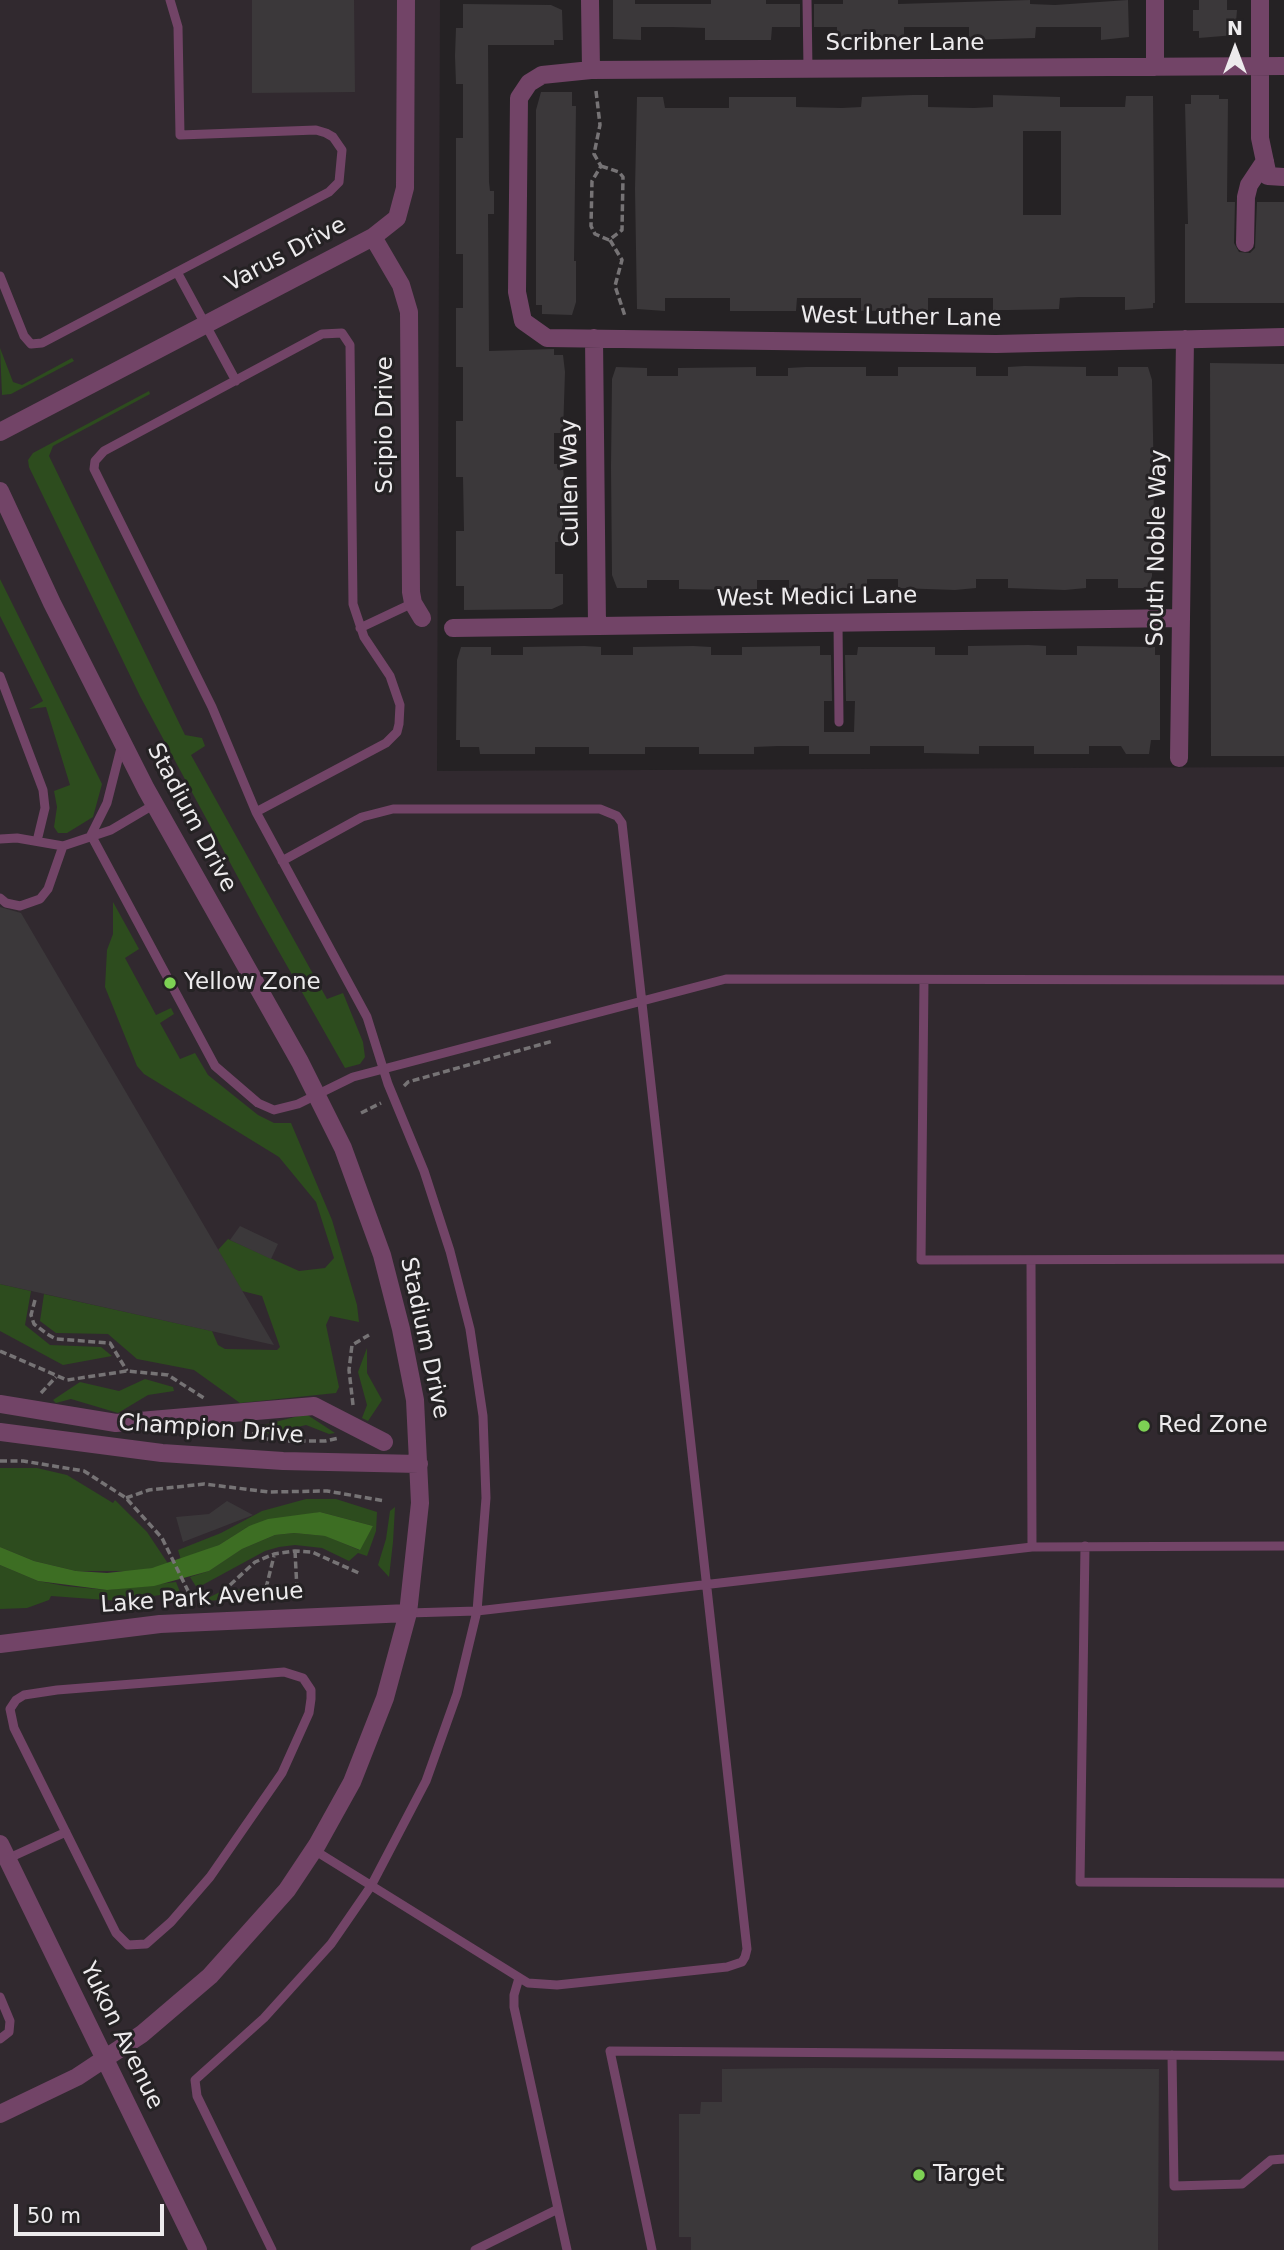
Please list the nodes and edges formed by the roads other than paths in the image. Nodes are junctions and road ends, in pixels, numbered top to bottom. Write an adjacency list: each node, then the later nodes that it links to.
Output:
1 (170, 0): 16 (lane)
2 (405, 0): 14 (street, Varus Drive)
3 (590, 0): 11 (street)
4 (807, 0): 10 (lane)
5 (1155, 0): 9 (street)
6 (1260, 0): 7 (street)
7 (1259, 66): 8 (street, Scribner Lane); 9 (street, Scribner Lane); 12 (street)
8 (1284, 66)
9 (1155, 67): 10 (street, Scribner Lane)
10 (808, 69): 11 (street, Scribner Lane)
11 (591, 70): 18 (street, Scribner Lane)
12 (1265, 161): 13 (street); 15 (street)
13 (1284, 177)
14 (373, 237): 19 (street, Varus Drive); 26 (street, Scipio Drive)
15 (1245, 243)
16 (177, 272): 17 (lane); 19 (lane)
17 (0, 276)
18 (523, 321): 21 (street, West Luther Lane)
19 (206, 325): 23 (lane); 24 (street, Varus Drive)
20 (1284, 337): 22 (street, West Luther Lane)
21 (594, 338): 22 (street, West Luther Lane); 29 (street, Cullen Way)
22 (1185, 340): 27 (street, South Noble Way)
23 (236, 381): 30 (lane); 37 (lane)
24 (0, 432)
25 (0, 491): 34 (street, Stadium Drive)
26 (418, 611): 30 (lane)
27 (1181, 618): 28 (street, West Medici Lane); 35 (street, South Noble Way)
28 (838, 623): 29 (street, West Medici Lane); 33 (lane)
29 (597, 626): 31 (street, West Medici Lane)
30 (360, 628): 37 (lane)
31 (453, 628)
32 (0, 676): 40 (lane)
33 (839, 722)
34 (122, 742): 36 (street, Stadium Drive); 38 (lane)
35 (1179, 758)
36 (155, 804): 38 (lane); 48 (street, Stadium Drive)
37 (256, 812): 42 (lane)
38 (91, 835): 41 (lane); 48 (lane)
39 (0, 839): 40 (lane)
40 (37, 842): 41 (lane)
41 (63, 846): 43 (lane)
42 (282, 861): 46 (lane); 47 (lane)
43 (0, 898)
44 (924, 980): 45 (lane); 46 (lane); 50 (lane)
45 (1284, 980)
46 (642, 1000): 47 (lane); 58 (lane)
47 (383, 1070): 48 (lane); 59 (lane)
48 (317, 1094): 54 (street, Stadium Drive)
49 (1284, 1259): 50 (lane)
50 (1031, 1260): 57 (lane)
51 (0, 1404): 53 (street)
52 (0, 1432): 54 (street, Champion Drive)
53 (384, 1442)
54 (419, 1464): 60 (street, Stadium Drive)
55 (1085, 1546): 56 (lane); 57 (lane); 65 (lane)
56 (1284, 1546)
57 (1032, 1547): 58 (lane)
58 (706, 1584): 59 (lane); 67 (lane)
59 (477, 1611): 60 (lane); 66 (lane)
60 (408, 1613): 61 (street, Lake Park Avenue); 63 (street, Stadium Drive)
61 (0, 1644)
62 (66, 1832): 62 (lane); 64 (lane)
63 (314, 1850): 66 (lane); 72 (street, Stadium Drive)
64 (2, 1855): 72 (street, Yukon Avenue)
65 (1284, 1883)
66 (371, 1886): 67 (lane); 77 (lane)
67 (519, 1979): 75 (lane)
68 (0, 1997): 69 (lane)
69 (0, 2039)
70 (1172, 2055): 71 (lane); 74 (lane); 80 (lane)
71 (1284, 2056)
72 (105, 2059): 73 (street, Stadium Drive); 76 (street, Yukon Avenue)
73 (0, 2114)
74 (1284, 2159)
75 (558, 2209): 78 (lane); 79 (lane)
76 (198, 2250)
77 (272, 2250)
78 (475, 2250)
79 (567, 2250)
80 (652, 2250)

